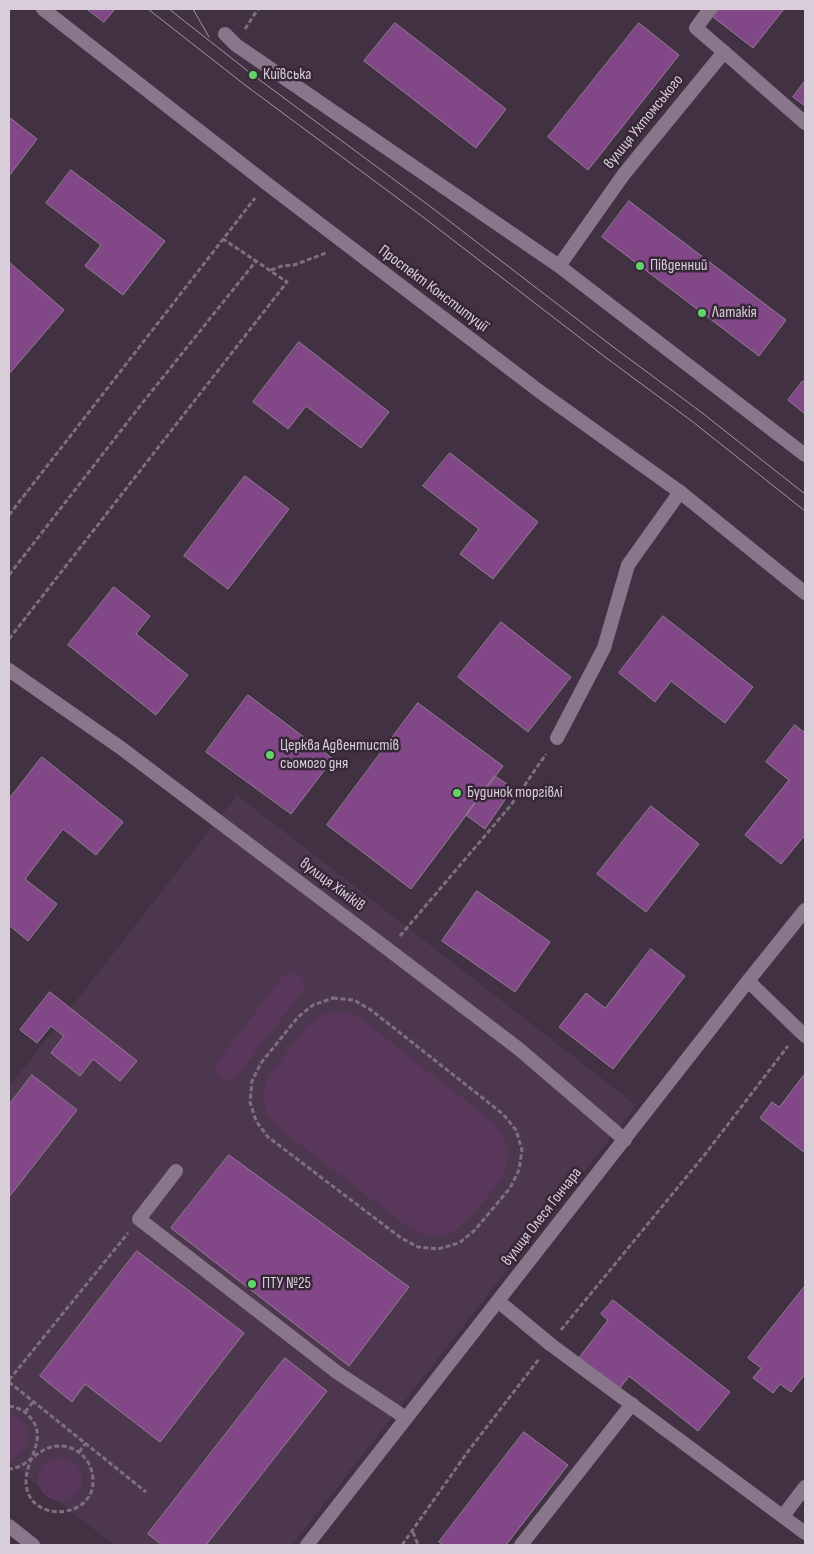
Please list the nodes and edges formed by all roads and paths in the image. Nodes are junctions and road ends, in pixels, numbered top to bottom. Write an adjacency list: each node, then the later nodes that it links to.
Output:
1 (43, 9): 6 (street, Проспект Конституції)
2 (710, 9): 4 (street)
3 (225, 34): 10 (street)
4 (724, 52): 5 (street); 10 (street, вулиця Ухтомського)
5 (805, 123)
6 (266, 183): 7 (path); 8 (street, Проспект Конституції)
7 (223, 239): 9 (path); 14 (path)
8 (355, 251): 11 (path); 13 (street, Проспект Конституції)
9 (256, 261): 11 (path); 15 (path)
10 (560, 266): 12 (street)
11 (270, 270): 17 (path)
12 (805, 455)
13 (680, 492): 16 (street, Проспект Конституції); 19 (street)
14 (9, 515)
15 (9, 574)
16 (805, 593)
17 (9, 638)
18 (9, 670): 21 (street, вулиця Хіміків)
19 (557, 738): 21 (path)
20 (805, 910): 22 (street, вулиця Олеся Гончара)
21 (389, 950): 25 (street, вулиця Хіміків)
22 (748, 981): 23 (street); 25 (street, вулиця Олеся Гончара)
23 (802, 1033): 29 (path)
24 (268, 1137): 24 (path)
25 (625, 1140): 28 (street, вулиця Олеся Гончара)
26 (176, 1171): 27 (street)
27 (139, 1219): 30 (path); 35 (street)
28 (498, 1301): 29 (street); 35 (street, вулиця Олеся Гончара)
29 (550, 1344): 32 (street); 44 (path)
30 (9, 1381): 31 (path)
31 (34, 1402): 34 (path); 36 (path)
32 (632, 1404): 42 (street); 50 (street)
33 (9, 1406): 34 (path)
34 (25, 1412): 38 (path)
35 (406, 1418): 47 (street, вулиця Олеся Гончара)
36 (85, 1444): 37 (path); 41 (path)
37 (79, 1452): 38 (path); 38 (path)
38 (32, 1456): 39 (path)
39 (9, 1469)
40 (805, 1487): 42 (street)
41 (146, 1492)
42 (783, 1516): 45 (street)
43 (9, 1526): 46 (street)
44 (412, 1531): 48 (path); 49 (path)
45 (805, 1533)
46 (32, 1545)
47 (307, 1545)
48 (402, 1545)
49 (418, 1545)
50 (521, 1545)

